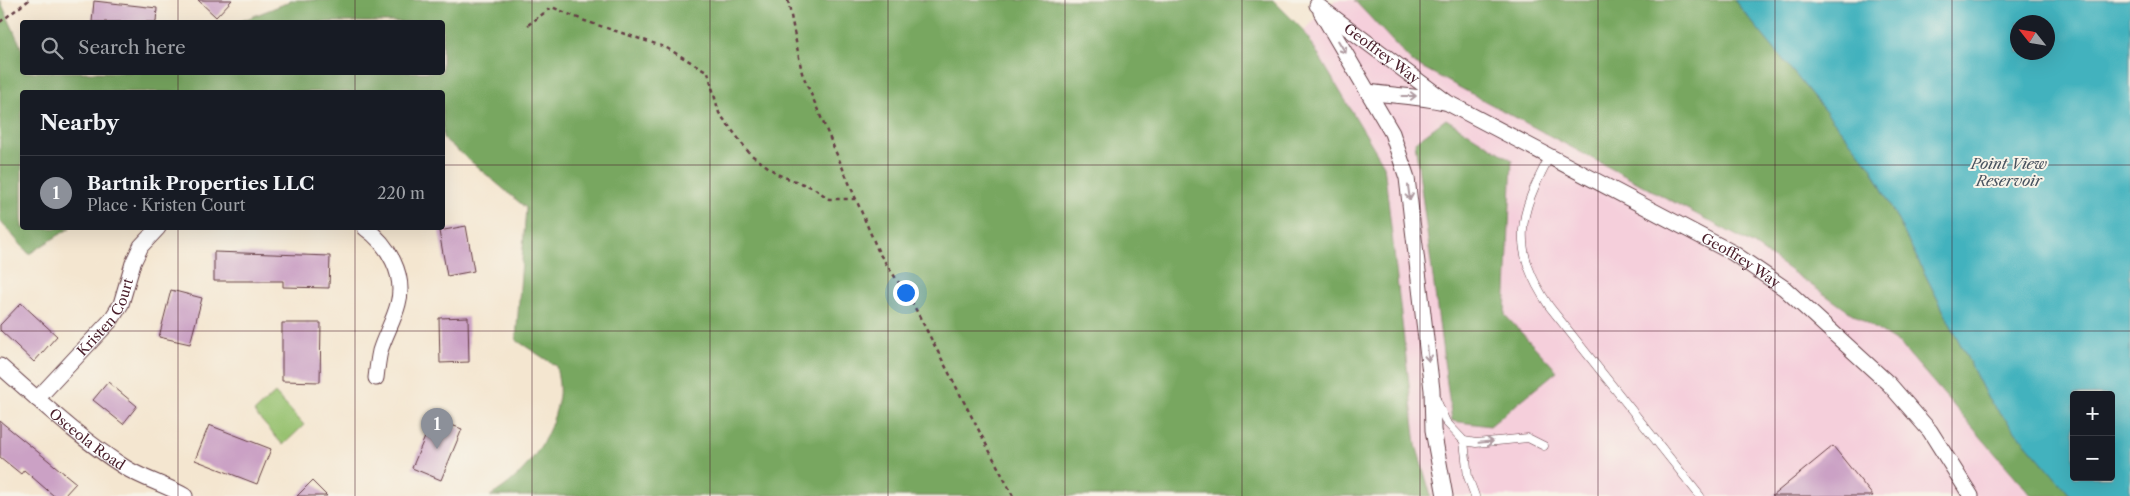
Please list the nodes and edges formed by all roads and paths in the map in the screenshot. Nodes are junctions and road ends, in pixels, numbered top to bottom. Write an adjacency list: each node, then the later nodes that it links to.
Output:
1 (29, 0): 4 (path)
2 (788, 0): 9 (path)
3 (1315, 2): 6 (street, Geoffrey Way, one-way to 6); 7 (street, Geoffrey Way)
4 (0, 22)
5 (528, 25): 9 (path)
6 (1368, 92): 7 (street, Geoffrey Way, one-way to 7); 14 (street, Geoffrey Way, one-way to 14)
7 (1448, 103): 8 (street, Geoffrey Way)
8 (1550, 156): 22 (lane); 23 (street, Geoffrey Way)
9 (856, 199): 19 (path)
10 (156, 230): 15 (street, Kristen Court)
11 (367, 230): 13 (street)
12 (0, 366): 15 (street, Osceola Road)
13 (376, 378)
14 (1432, 390): 16 (lane); 20 (street, Geoffrey Way)
15 (37, 399): 18 (street, Osceola Road)
16 (1464, 441): 17 (lane, one-way to 17); 21 (lane)
17 (1544, 446)
18 (185, 496)
19 (1013, 496)
20 (1445, 496)
21 (1474, 496)
22 (1700, 496)
23 (1971, 496)

